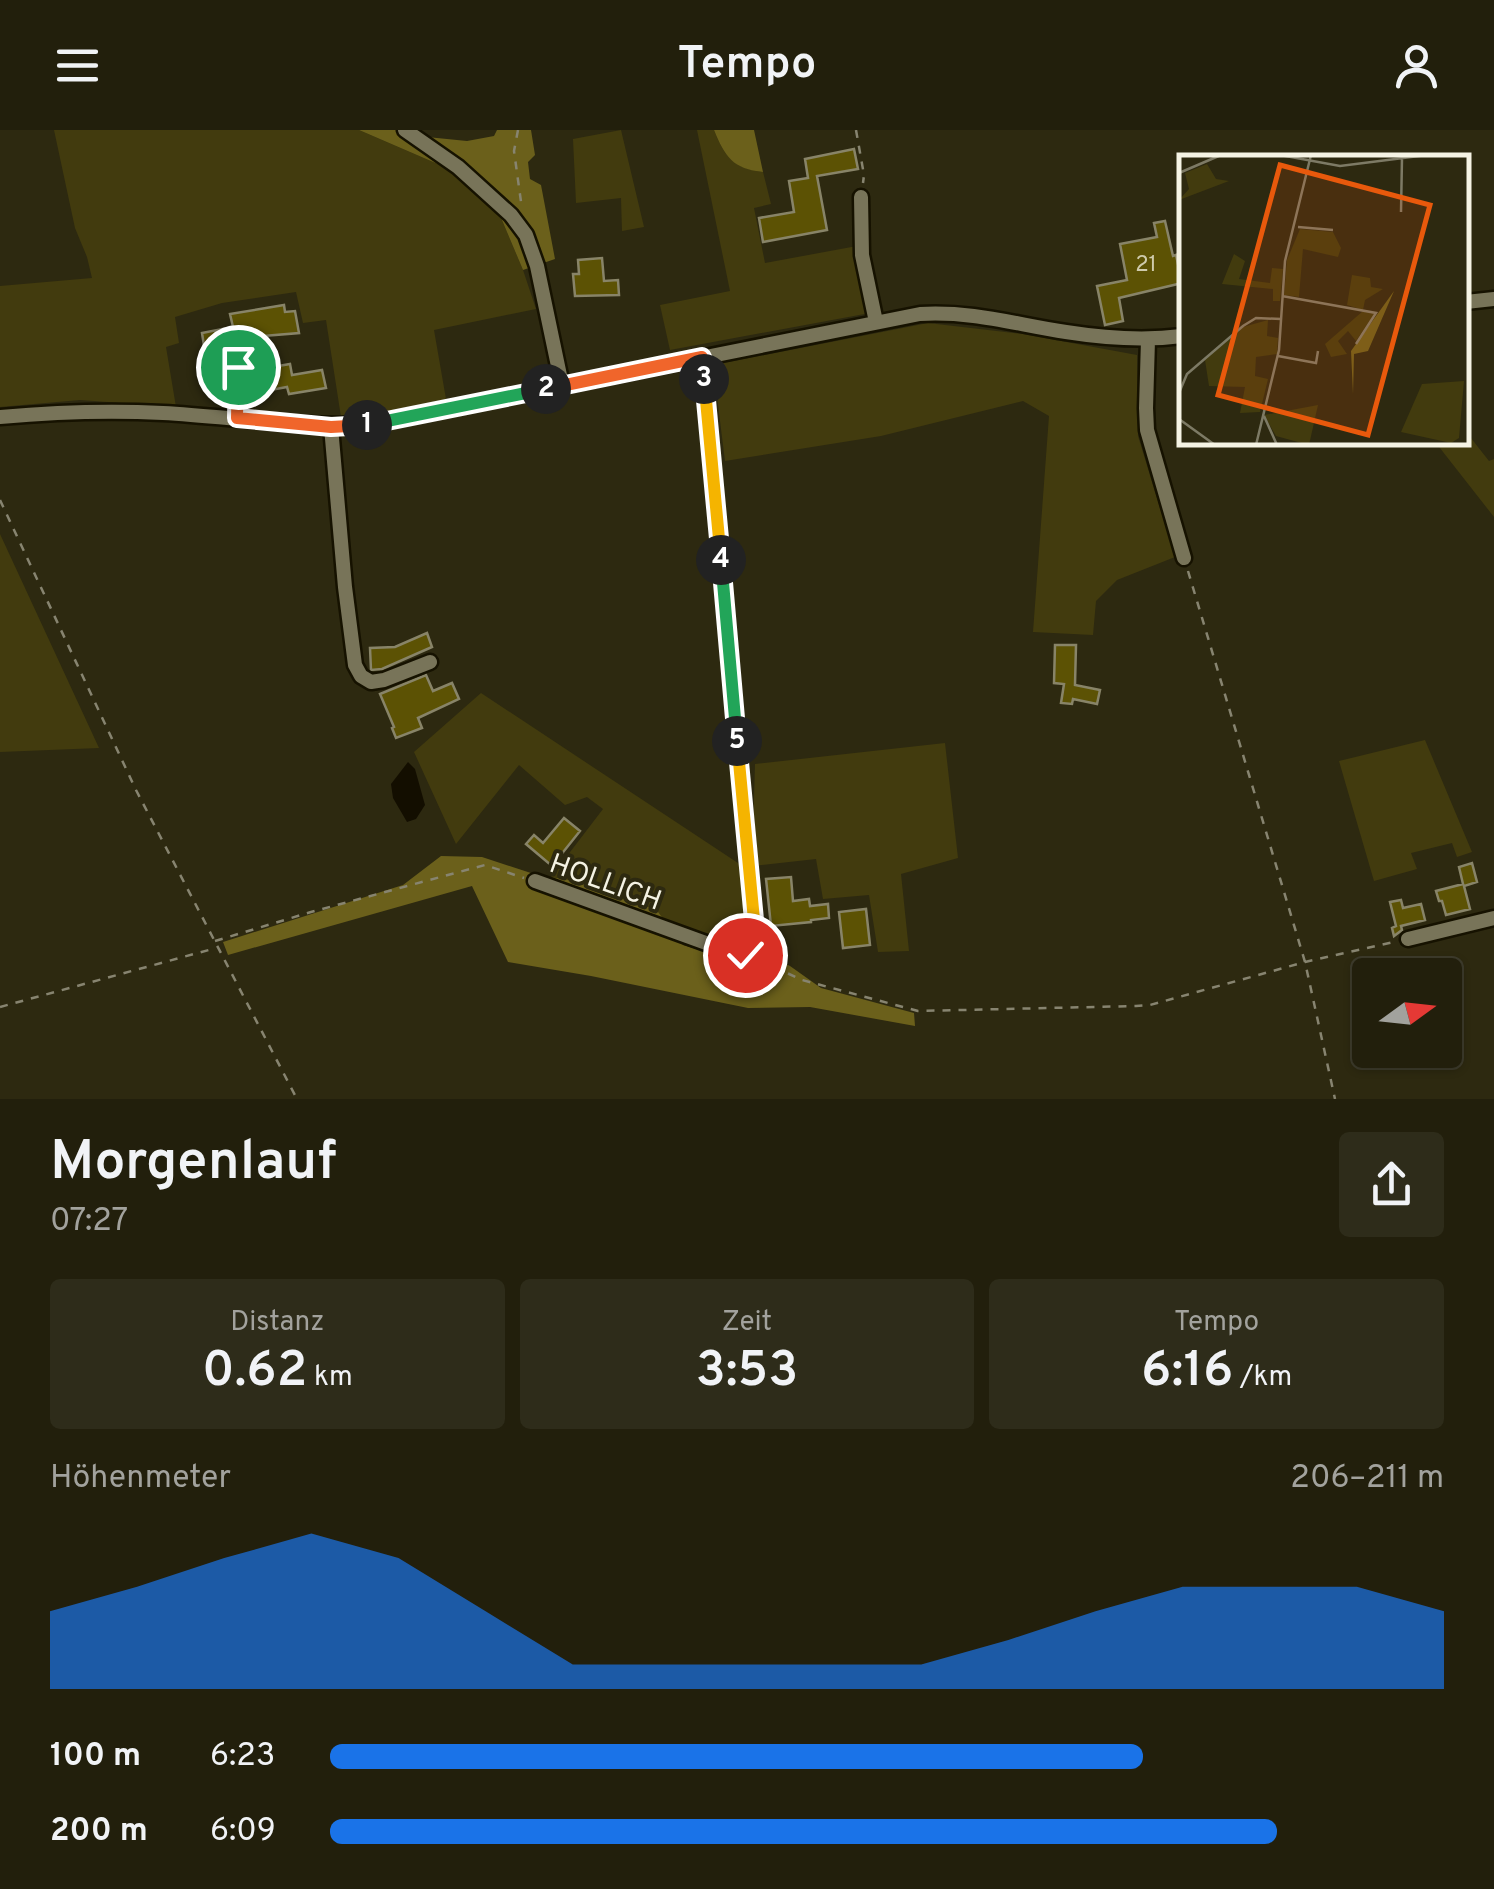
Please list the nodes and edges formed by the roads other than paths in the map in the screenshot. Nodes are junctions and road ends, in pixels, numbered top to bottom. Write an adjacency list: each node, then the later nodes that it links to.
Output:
1 (405, 130): 10 (street)
2 (861, 197): 5 (street)
3 (1494, 300): 4 (street)
4 (1469, 302)
5 (876, 322): 7 (street); 9 (street)
6 (1179, 336): 7 (street)
7 (1148, 340): 14 (street)
8 (252, 350): 12 (street)
9 (702, 357): 10 (street); 16 (street, HOLLICH)
10 (562, 386): 13 (street)
11 (0, 417): 12 (street)
12 (237, 418): 13 (street)
13 (331, 427): 15 (street)
14 (1184, 558)
15 (430, 662)
16 (535, 882)
17 (1494, 918): 18 (street)
18 (1408, 939)

